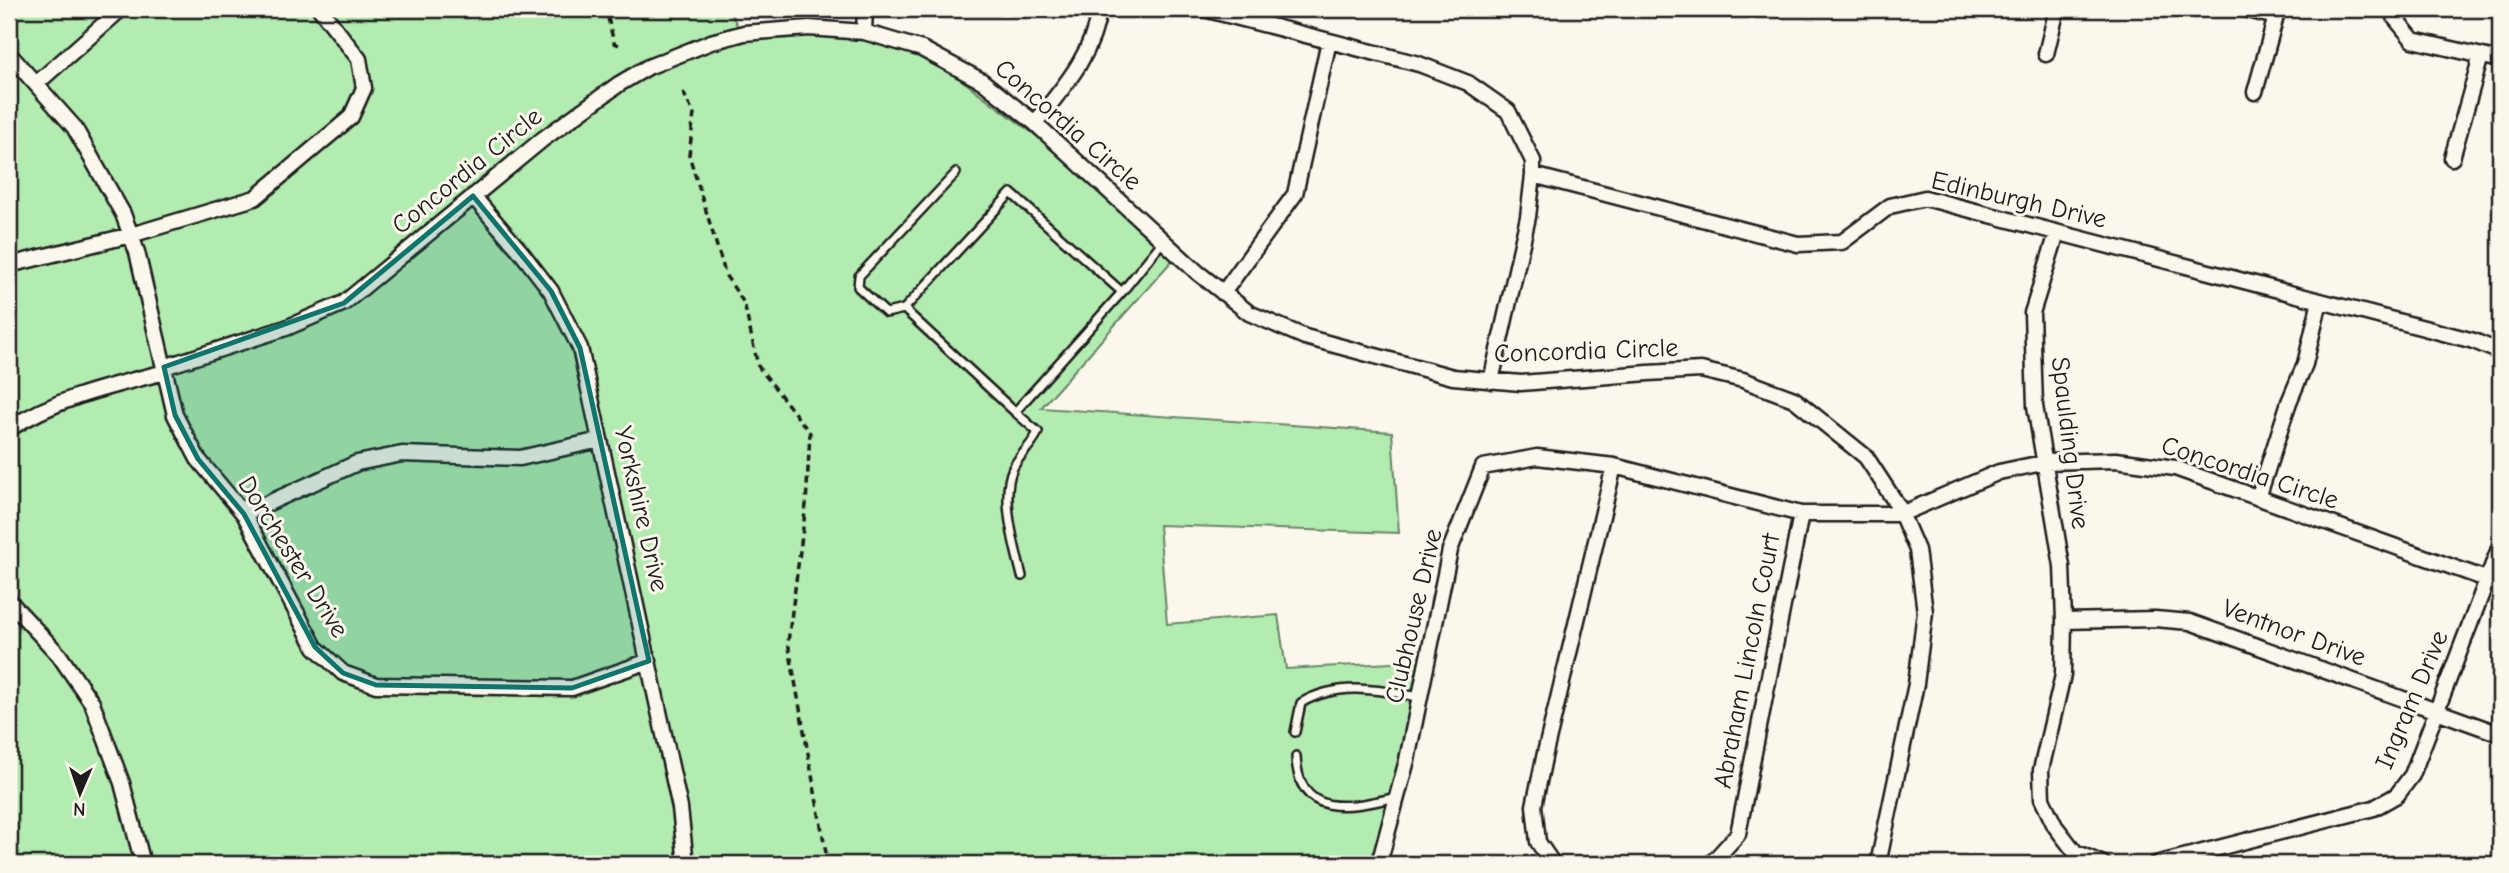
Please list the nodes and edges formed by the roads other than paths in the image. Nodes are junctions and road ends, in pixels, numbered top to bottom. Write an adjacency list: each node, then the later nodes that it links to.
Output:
1 (121, 9): 16 (street)
2 (320, 9): 24 (street)
3 (865, 9): 10 (street)
4 (1099, 9): 18 (street)
5 (1204, 9): 11 (street)
6 (2057, 9): 13 (street)
7 (2244, 9): 9 (street)
8 (2394, 9): 14 (street)
9 (2277, 13): 17 (street)
10 (864, 32): 18 (street, Concordia Circle); 22 (street, Concordia Circle)
11 (1329, 41): 21 (street); 28 (street)
12 (9, 54): 16 (street, Dorchester Drive)
13 (2046, 54)
14 (2481, 56): 15 (street); 19 (street)
15 (2500, 60)
16 (36, 84): 24 (street, Dorchester Drive)
17 (2255, 92)
18 (1035, 123): 25 (street, Concordia Circle)
19 (2452, 158)
20 (956, 173): 30 (lane)
21 (1533, 176): 23 (street, Edinburgh Drive); 33 (street)
22 (473, 196): 32 (street, Concordia Circle); 36 (street, Yorkshire Drive)
23 (2057, 233): 29 (street, Edinburgh Drive); 37 (street, Spaulding Drive)
24 (131, 235): 26 (street); 32 (street, Dorchester Drive)
25 (1163, 241): 27 (lane); 28 (street, Concordia Circle)
26 (9, 265)
27 (1122, 292): 30 (lane); 34 (lane)
28 (1223, 293): 33 (street, Concordia Circle)
29 (2320, 301): 31 (street, Edinburgh Drive); 39 (street)
30 (904, 309): 34 (lane)
31 (2500, 352)
32 (164, 369): 35 (street, Concordia Circle); 40 (street, Dorchester Drive)
33 (1491, 381): 42 (street, Concordia Circle)
34 (1015, 412): 44 (lane)
35 (9, 429)
36 (600, 440): 40 (street); 48 (street, Yorkshire Drive)
37 (2045, 463): 39 (street, Concordia Circle); 42 (street, Concordia Circle); 47 (street, Spaulding Drive)
38 (1614, 466): 41 (street); 49 (street, Clubhouse Drive); 58 (street)
39 (2258, 498): 45 (street, Concordia Circle)
40 (244, 514): 48 (street, Dorchester Drive)
41 (1801, 514): 42 (street, Abraham Lincoln Court); 59 (street, Abraham Lincoln Court)
42 (1901, 514): 60 (street, Concordia Circle)
43 (2500, 546): 45 (street, Ingram Drive)
44 (1022, 576)
45 (2494, 582): 50 (street, Ingram Drive)
46 (9, 601): 55 (street)
47 (2064, 621): 50 (street, Ventnor Drive); 61 (street)
48 (649, 661): 56 (street, Yorkshire Drive)
49 (1420, 697): 51 (lane); 54 (street, Clubhouse Drive)
50 (2437, 710): 52 (street, Ventnor Drive); 62 (street, Ingram Drive)
51 (1295, 733)
52 (2500, 734)
53 (1296, 756): 54 (lane)
54 (1397, 797): 57 (street, Clubhouse Drive)
55 (143, 864)
56 (686, 864)
57 (1375, 864)
58 (1553, 864)
59 (1711, 864)
60 (1878, 864)
61 (2103, 864)
62 (2157, 864)

